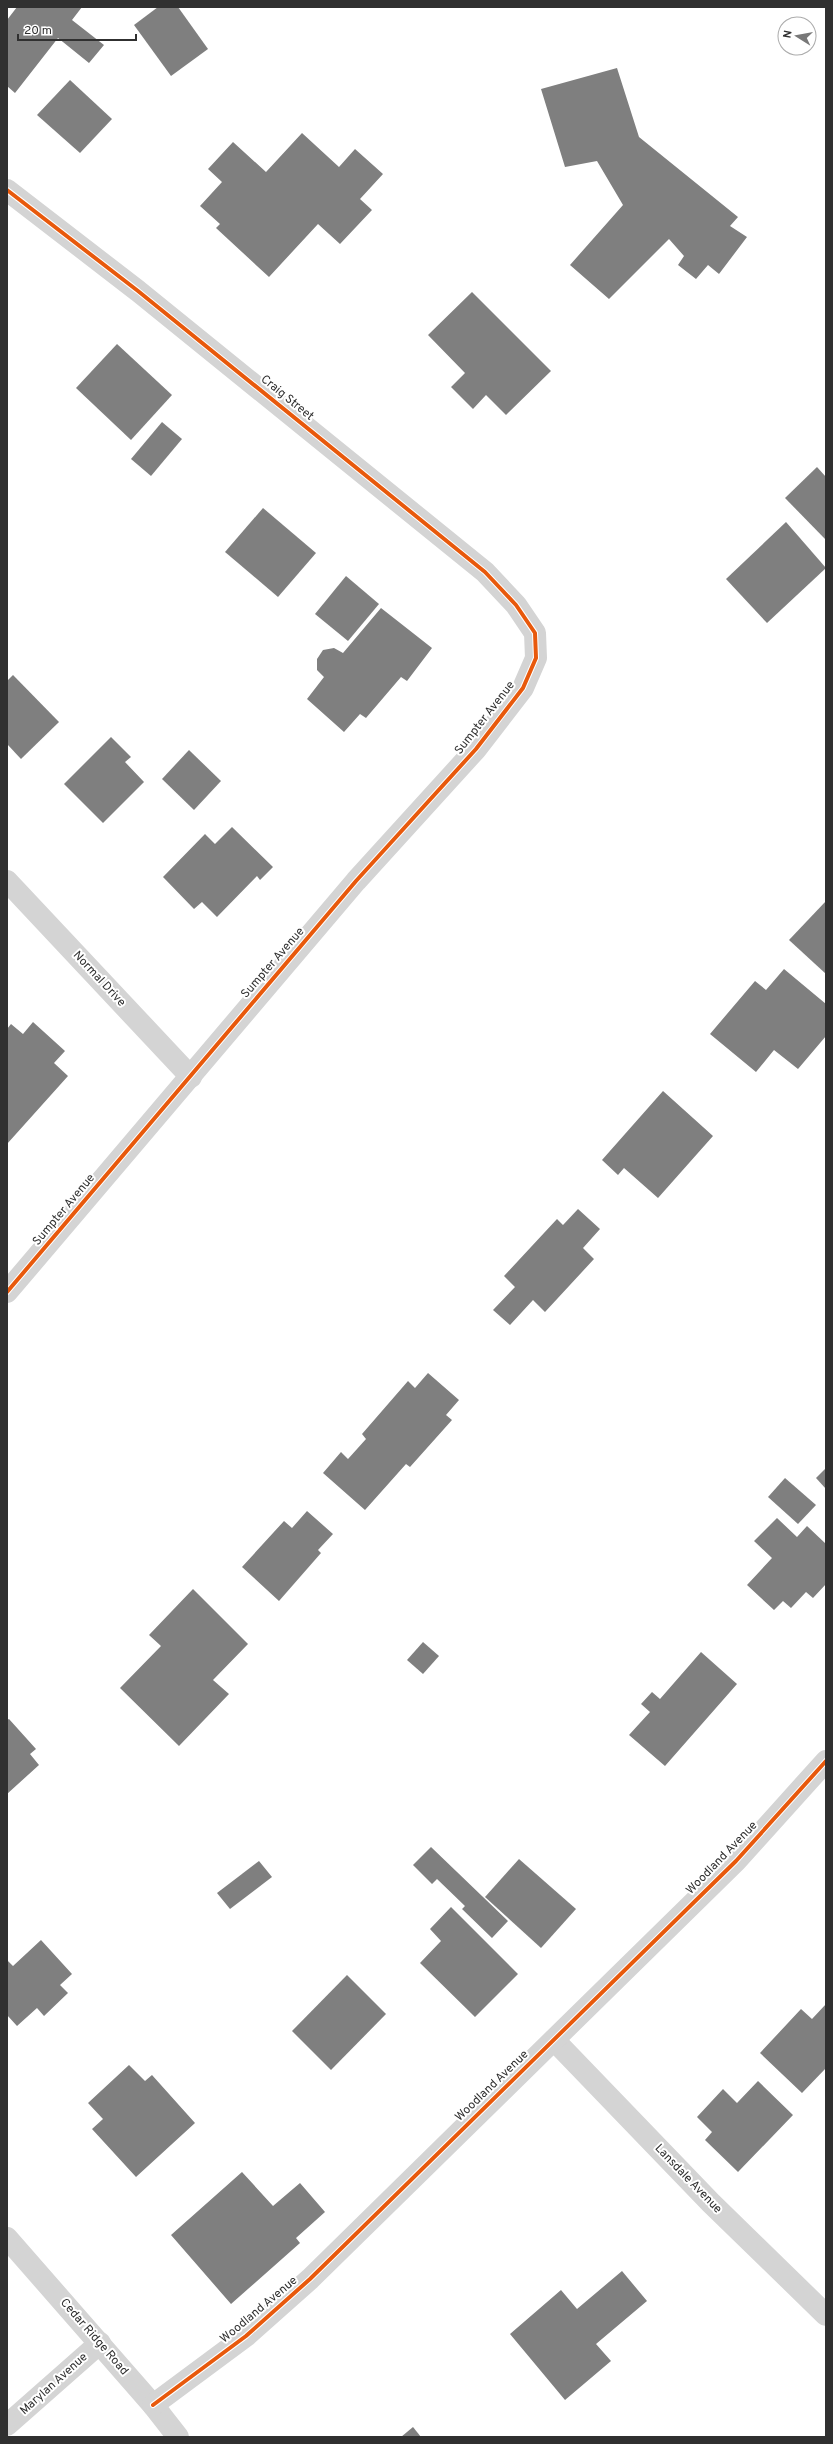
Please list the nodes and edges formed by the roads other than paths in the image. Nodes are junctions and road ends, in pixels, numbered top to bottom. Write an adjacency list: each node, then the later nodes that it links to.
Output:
1 (7, 190): 2 (street, Craig Street)
2 (536, 638): 4 (street, Sumpter Avenue)
3 (7, 881): 4 (street, Normal Drive)
4 (191, 1077): 5 (street, Sumpter Avenue)
5 (7, 1292)
6 (826, 1761): 7 (street, Woodland Avenue)
7 (554, 2040): 9 (street, Lansdale Avenue); 11 (street, Woodland Avenue)
8 (7, 2238): 10 (street, Cedar Ridge Road)
9 (826, 2315)
10 (100, 2343): 11 (street, Cedar Ridge Road); 12 (street, Marylan Avenue)
11 (153, 2405): 13 (street, Cedar Ridge Road)
12 (7, 2426)
13 (178, 2437)

